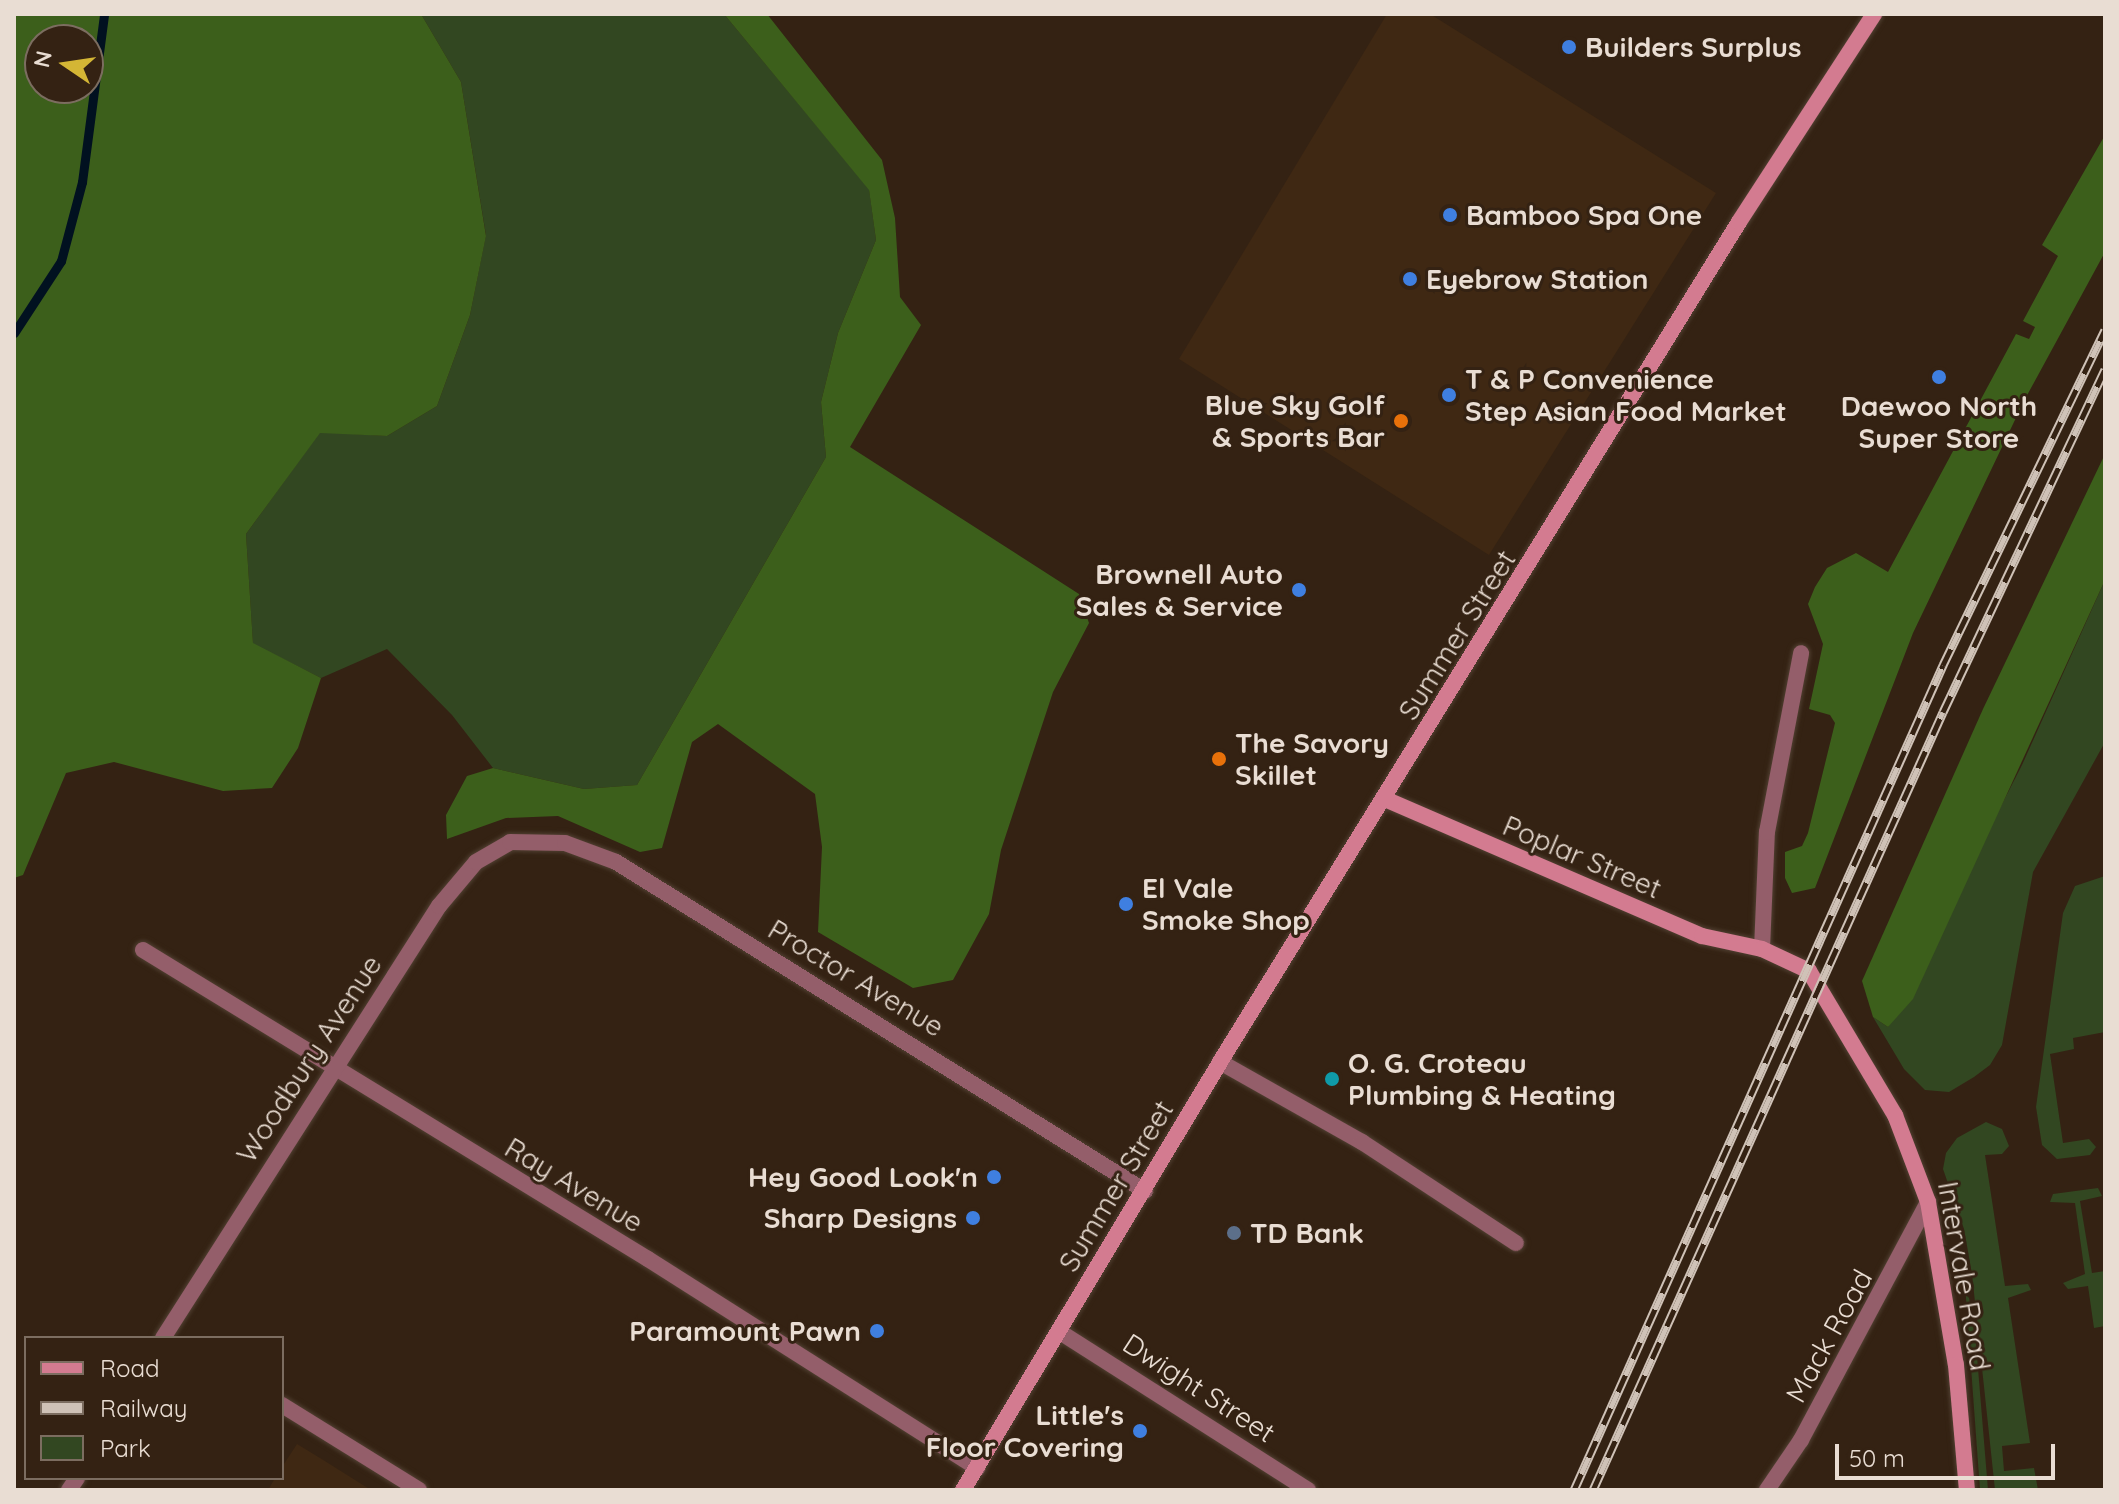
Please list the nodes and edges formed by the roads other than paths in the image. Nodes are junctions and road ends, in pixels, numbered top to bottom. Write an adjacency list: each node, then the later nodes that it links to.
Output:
1 (1874, 14): 3 (main road, Summer Street)
2 (1801, 653): 5 (street)
3 (1385, 799): 5 (main road, Poplar Street); 7 (main road, Summer Street)
4 (527, 842): 8 (street, Woodbury Avenue); 9 (street, Proctor Avenue)
5 (1762, 949): 10 (main road, Intervale Road)
6 (143, 950): 8 (street, Ray Avenue)
7 (1220, 1062): 9 (main road, Summer Street); 11 (street)
8 (332, 1070): 13 (street, Woodbury Avenue); 15 (street, Ray Avenue)
9 (1145, 1191): 12 (main road, Summer Street)
10 (1928, 1202): 19 (street, Mack Road); 20 (main road, Intervale Road)
11 (1516, 1243)
12 (1060, 1332): 15 (main road, Summer Street); 18 (street, Dwight Street)
13 (168, 1336)
14 (284, 1406): 16 (street)
15 (977, 1468): 17 (main road, Summer Street)
16 (419, 1490)
17 (963, 1490)
18 (1308, 1490)
19 (1767, 1490)
20 (1967, 1490)

